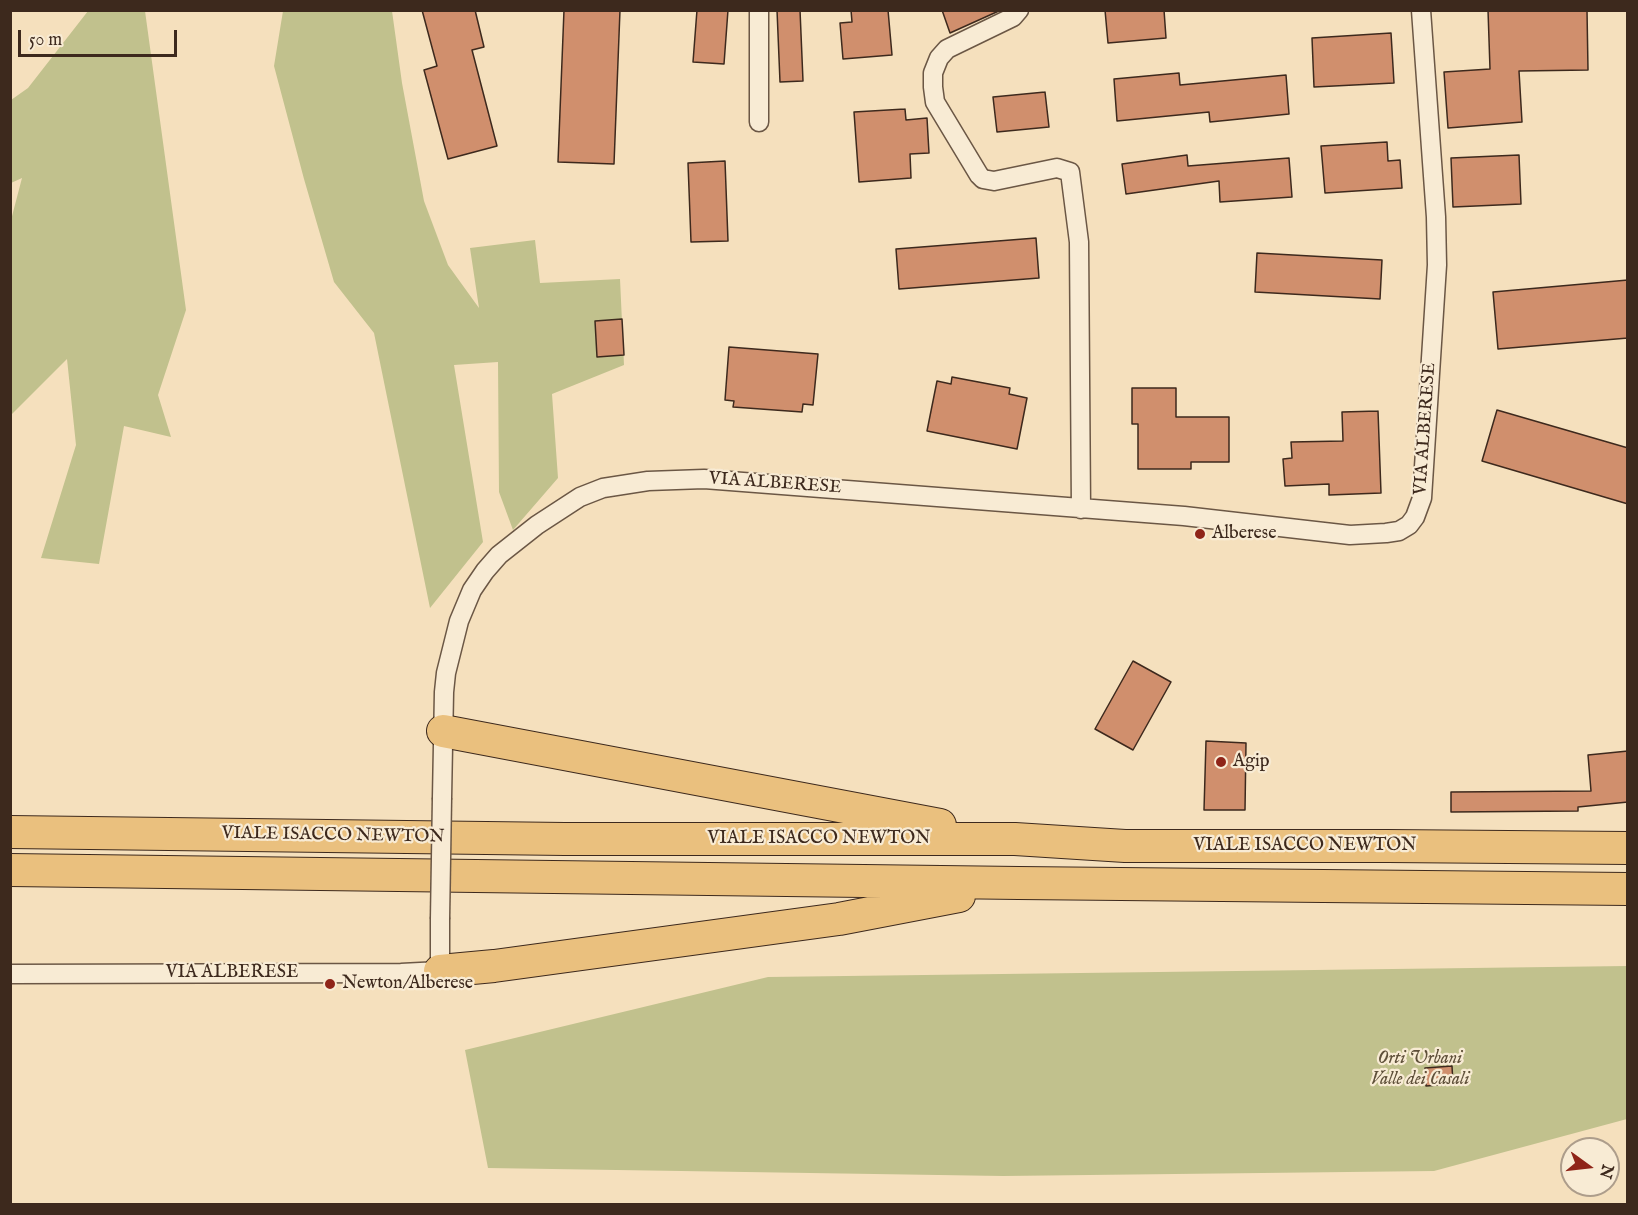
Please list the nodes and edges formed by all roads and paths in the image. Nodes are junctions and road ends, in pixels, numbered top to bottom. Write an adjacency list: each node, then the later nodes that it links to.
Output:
1 (759, 10): 4 (street)
2 (1019, 10): 5 (street)
3 (1421, 10): 5 (street, VIA ALBERESE)
4 (759, 122)
5 (1081, 509): 6 (street, VIA ALBERESE)
6 (443, 731): 8 (highway); 13 (street, VIA ALBERESE, bridge)
7 (10, 832): 8 (highway, VIALE ISACCO NEWTON)
8 (1015, 839): 9 (highway, VIALE ISACCO NEWTON)
9 (1628, 848)
10 (10, 870): 11 (highway)
11 (1019, 883): 12 (highway); 13 (highway)
12 (1628, 889)
13 (440, 971): 14 (street, VIA ALBERESE)
14 (10, 974)

